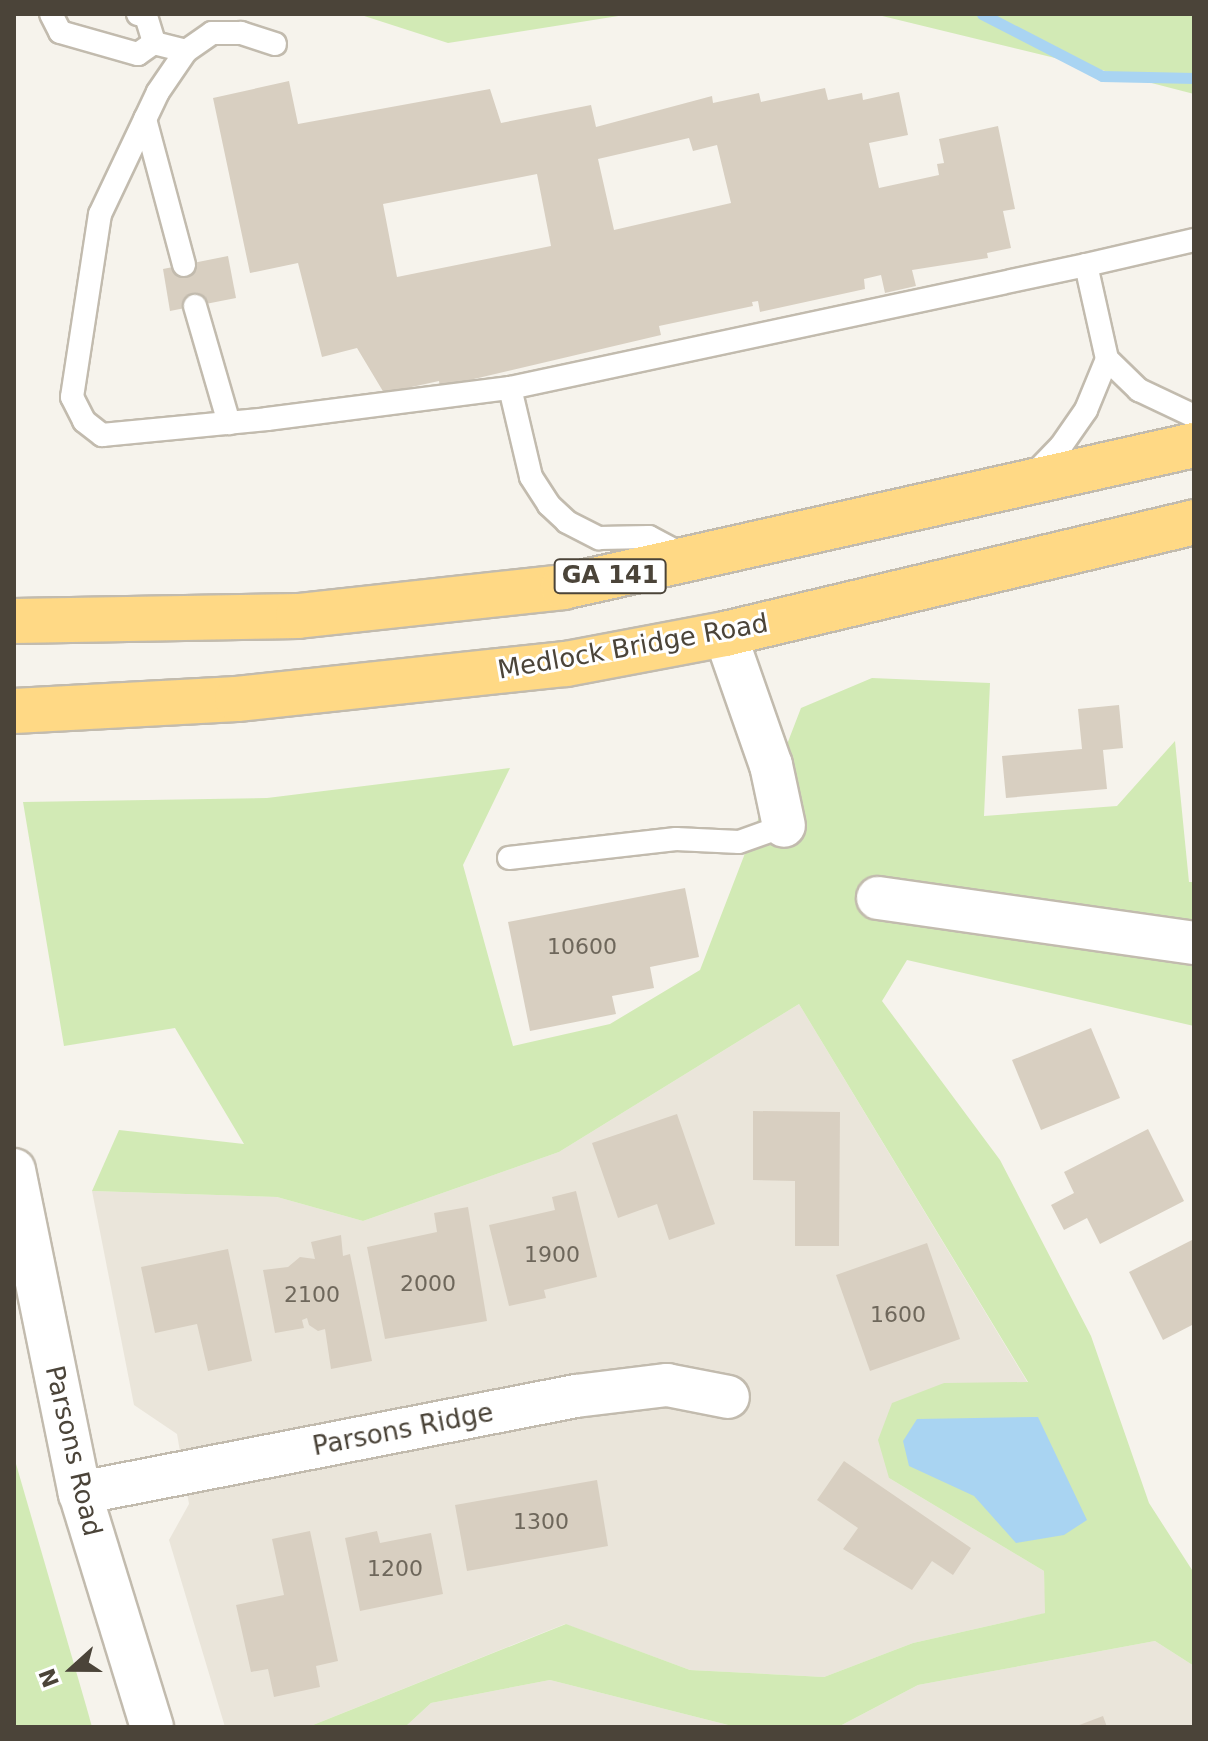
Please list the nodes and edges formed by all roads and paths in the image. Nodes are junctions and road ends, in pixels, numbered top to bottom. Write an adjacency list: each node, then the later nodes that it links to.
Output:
1 (51, 14): 3 (lane)
2 (138, 14): 3 (lane)
3 (154, 43): 5 (lane)
4 (275, 44): 5 (lane)
5 (186, 51): 6 (lane)
6 (145, 119): 8 (lane); 14 (lane)
7 (1194, 240): 9 (lane)
8 (184, 265)
9 (1086, 265): 11 (lane); 12 (lane)
10 (195, 306): 14 (lane)
11 (1107, 359): 13 (lane); 16 (lane)
12 (510, 388): 14 (lane); 18 (lane)
13 (1194, 416)
14 (229, 423)
15 (1194, 445): 16 (highway, GA 141)
16 (1024, 483): 18 (highway, GA 141)
17 (1194, 522): 20 (highway, Medlock Bridge Road)
18 (688, 558): 19 (highway, GA 141)
19 (14, 621)
20 (725, 634): 21 (highway, Medlock Bridge Road); 22 (street)
21 (14, 711)
22 (784, 826): 23 (lane)
23 (509, 858)
24 (878, 898): 25 (street)
25 (1194, 943)
26 (14, 1176): 27 (street, Parsons Road)
27 (23, 1264): 29 (street, Parsons Road)
28 (728, 1397): 29 (street, Parsons Ridge)
29 (80, 1493): 30 (street, Parsons Road)
30 (152, 1727)

